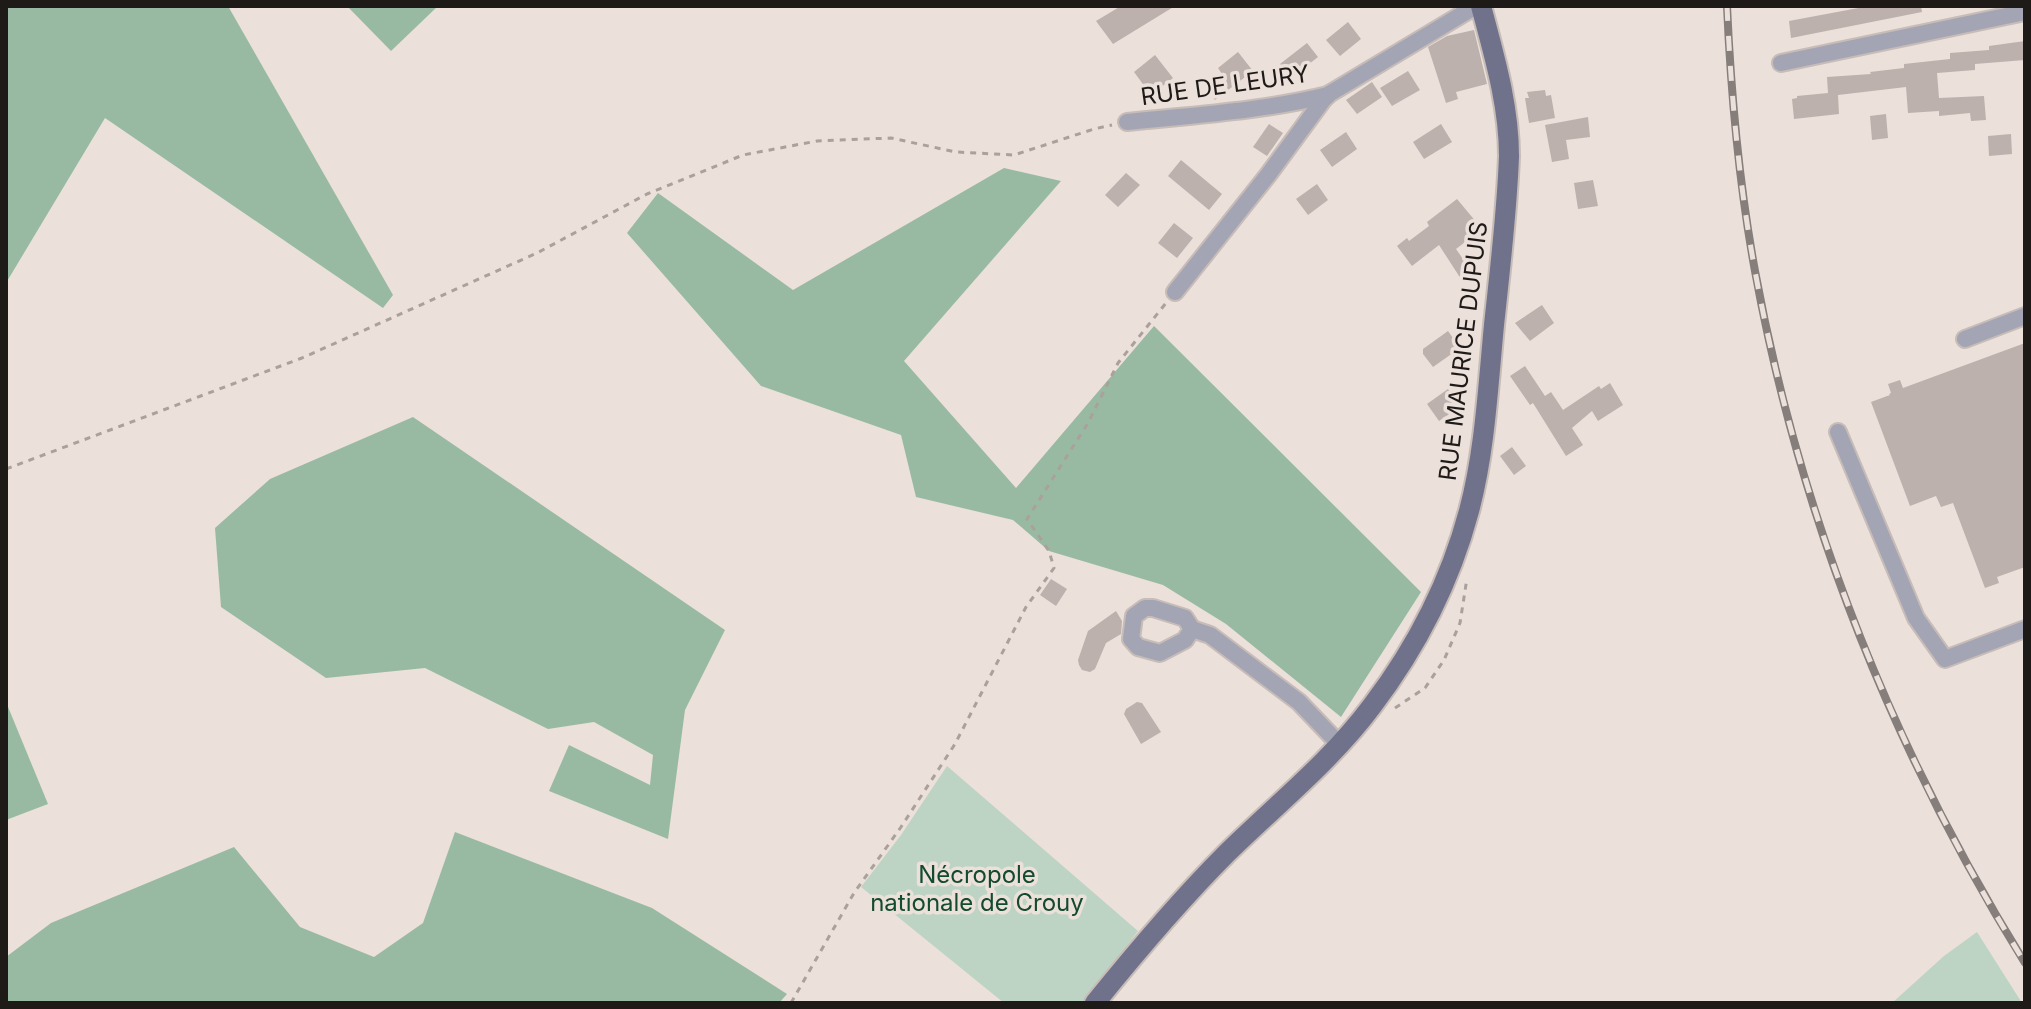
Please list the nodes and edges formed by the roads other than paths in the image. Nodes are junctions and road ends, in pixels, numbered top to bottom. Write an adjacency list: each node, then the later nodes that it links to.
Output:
1 (1478, 6): 4 (street); 12 (main road, RUE MAURICE DUPUIS)
2 (2025, 12): 3 (street)
3 (1781, 63)
4 (1329, 94): 5 (street, RUE DE LEURY); 6 (street)
5 (1127, 122)
6 (1175, 292)
7 (2025, 316): 8 (street)
8 (1965, 339)
9 (1838, 432): 11 (street)
10 (1192, 629): 12 (street)
11 (2025, 629)
12 (1340, 745): 13 (main road, RUE MAURICE DUPUIS)
13 (1095, 1003)

